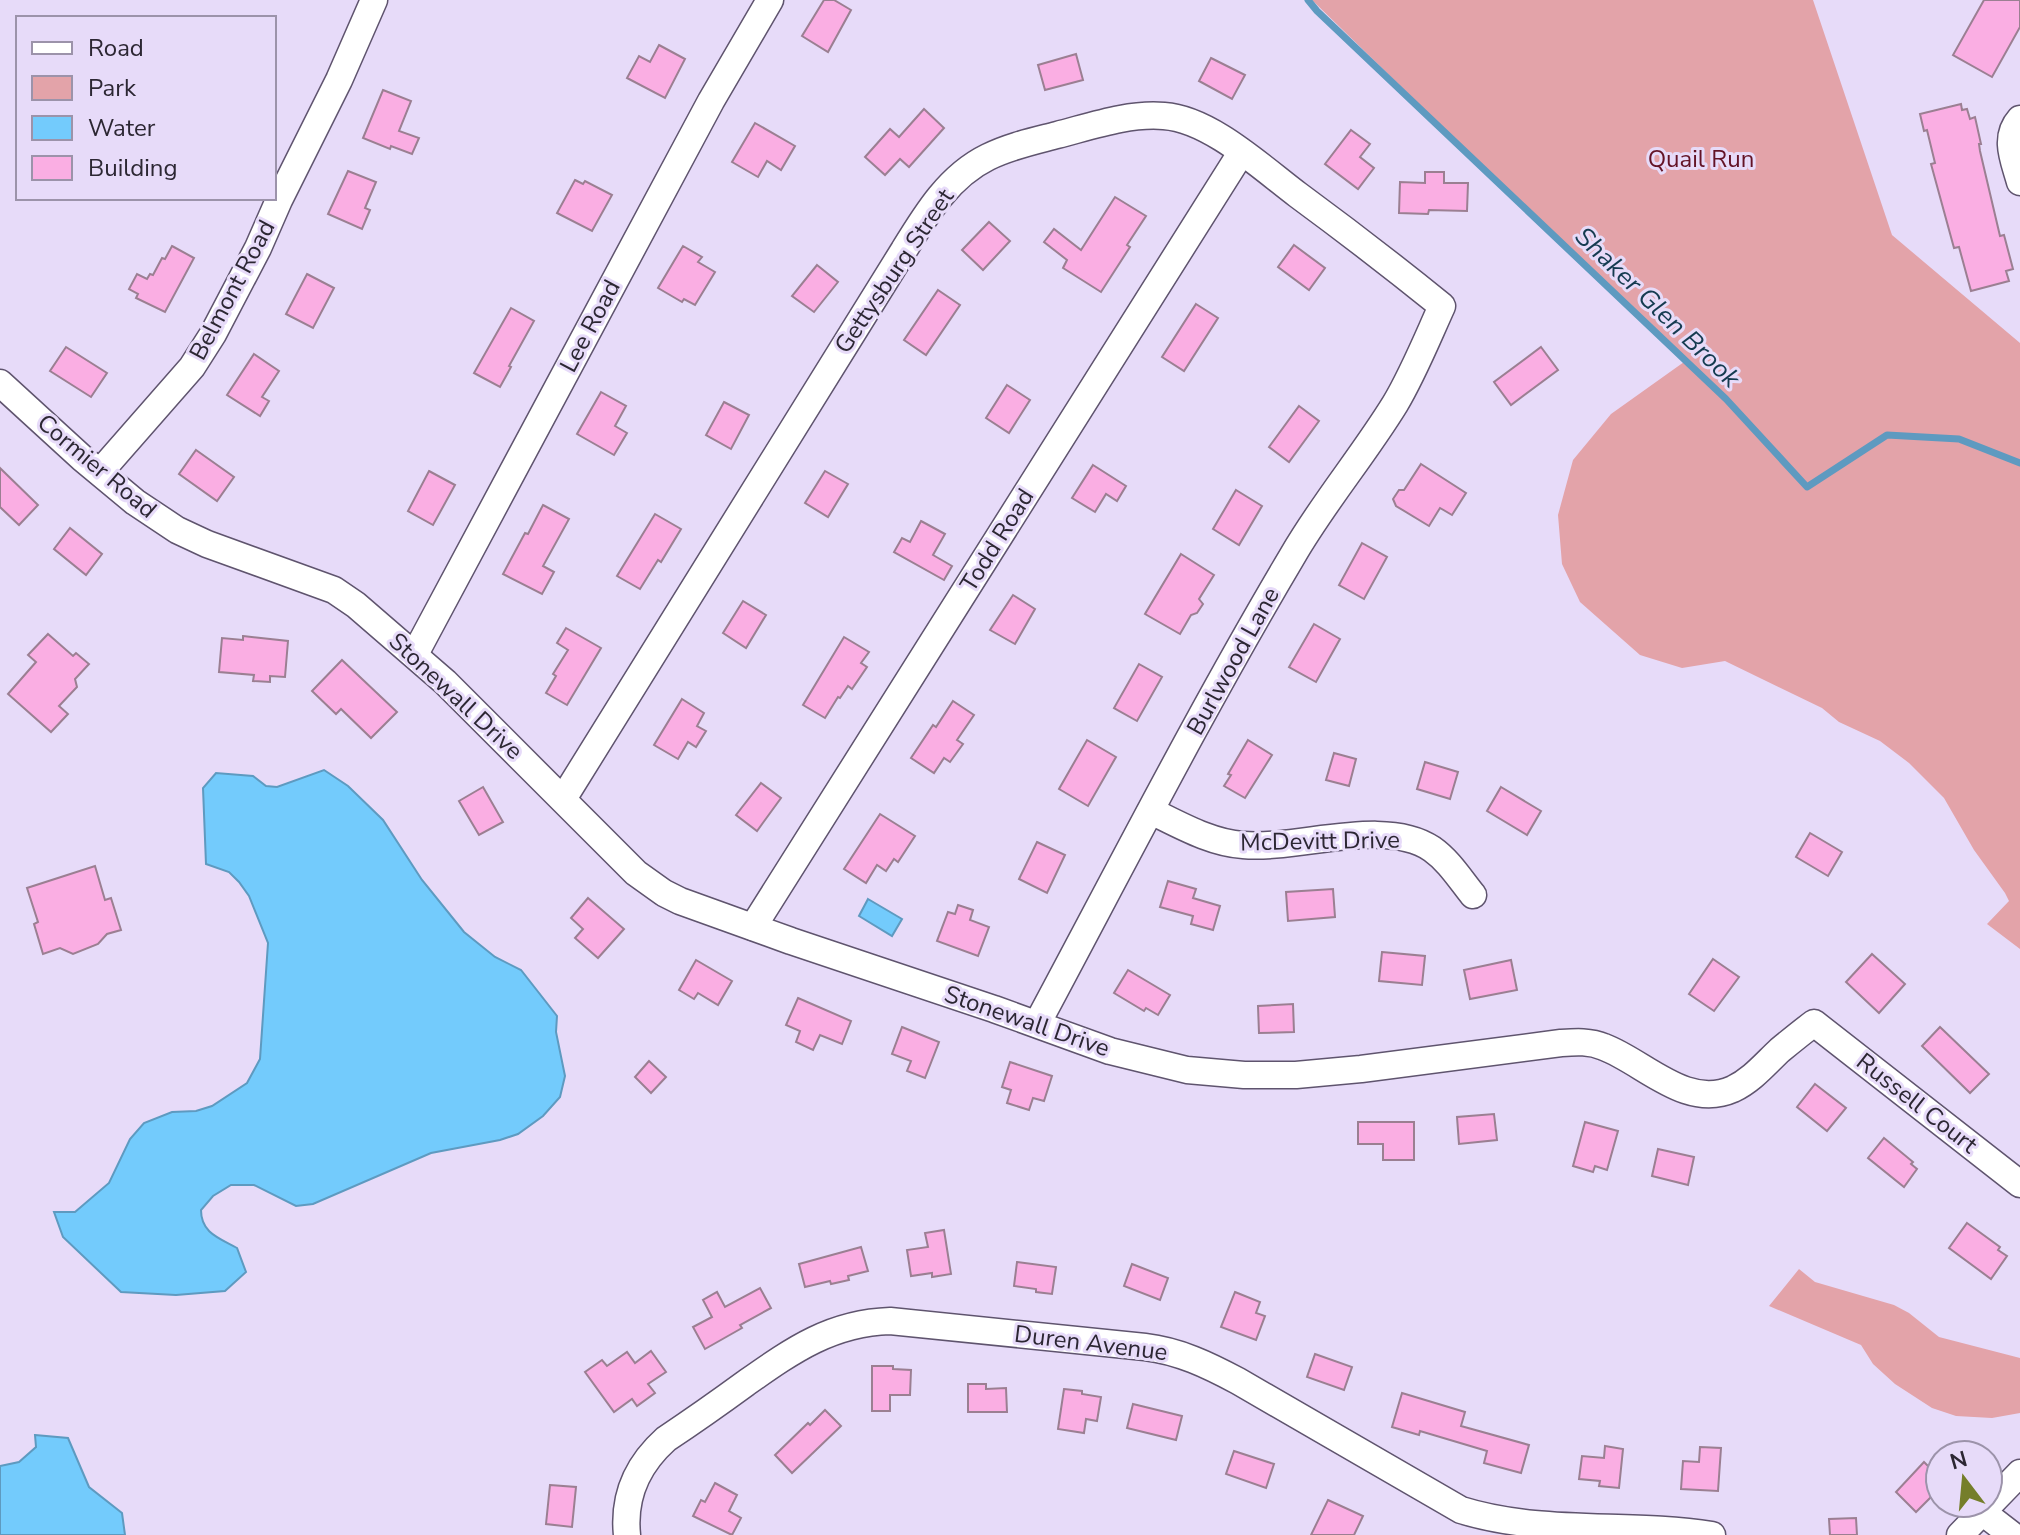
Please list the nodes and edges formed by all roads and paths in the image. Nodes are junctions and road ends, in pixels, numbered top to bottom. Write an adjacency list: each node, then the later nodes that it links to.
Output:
1 (374, 0): 8 (street, Belmont Road)
2 (770, 0): 10 (street, Lee Road)
3 (2020, 119): 5 (street)
4 (1241, 153): 6 (street, Gettysburg Street); 11 (street, Gettysburg Street); 14 (street, Todd Road)
5 (2020, 182)
6 (1442, 306): 12 (street, Burlwood Lane)
7 (0, 383): 8 (street, Cormier Road)
8 (100, 472): 9 (street, Cormier Road)
9 (334, 590): 10 (street, Stonewall Drive)
10 (415, 654): 11 (street, Stonewall Drive)
11 (563, 799): 14 (street, Stonewall Drive)
12 (1151, 811): 13 (street, McDevitt Drive); 16 (street, Burlwood Lane)
13 (1473, 895)
14 (753, 927): 16 (street, Stonewall Drive)
15 (1814, 1023): 16 (street, Stonewall Drive); 17 (street, Russell Court)
16 (1037, 1024)
17 (2020, 1184)
18 (2020, 1473): 19 (street)
19 (2004, 1489)
20 (1974, 1519): 24 (street)
21 (1991, 1519): 25 (street)
22 (627, 1535): 23 (street, Duren Avenue)
23 (1712, 1535)
24 (1960, 1535)
25 (2012, 1535)

